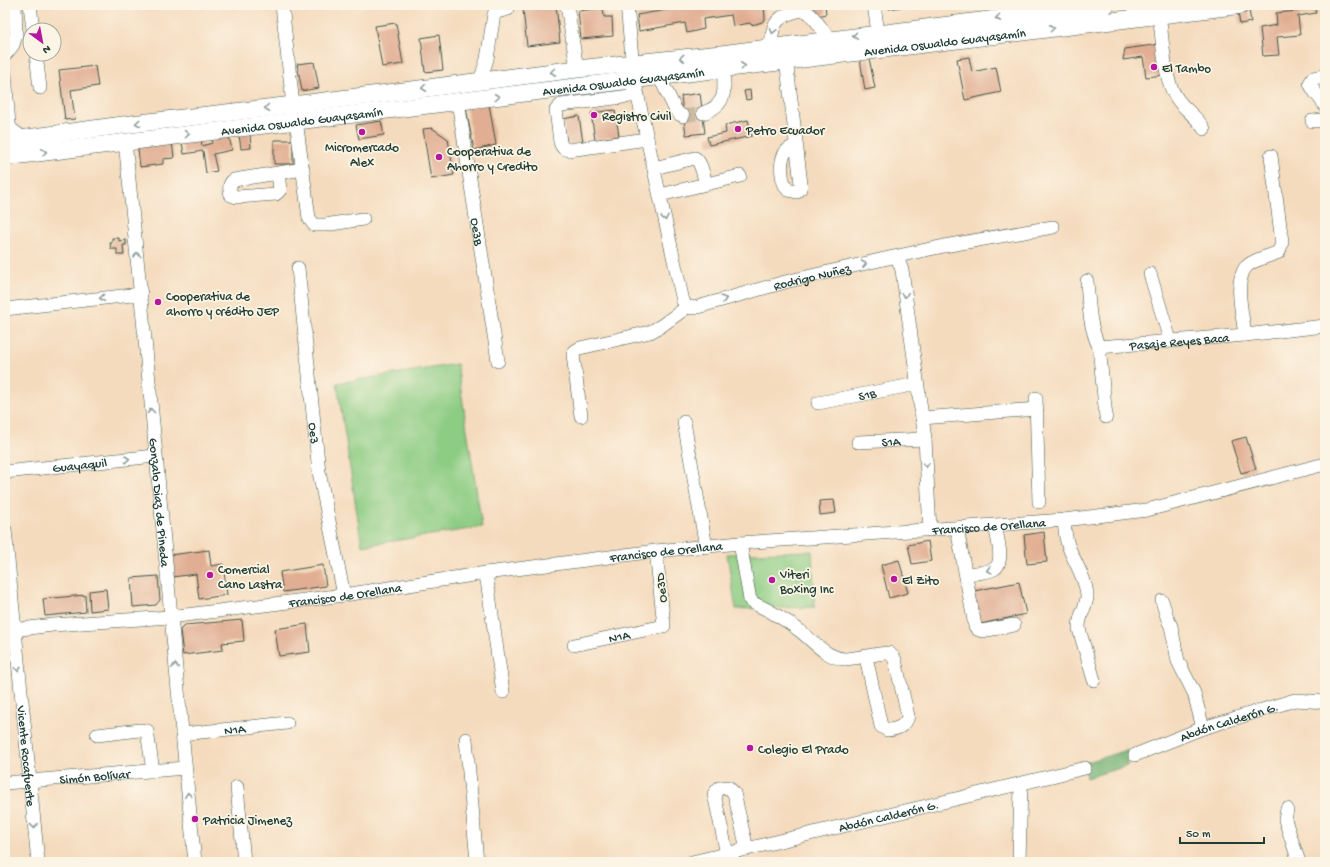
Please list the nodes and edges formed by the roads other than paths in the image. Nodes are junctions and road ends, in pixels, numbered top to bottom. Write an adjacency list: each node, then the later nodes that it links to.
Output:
1 (15, 5): 17 (street)
2 (30, 5): 13 (street)
3 (282, 5): 30 (street)
4 (567, 5): 21 (street)
5 (627, 5): 25 (street)
6 (874, 5): 14 (street)
7 (1103, 5): 9 (main road, Avenida Oswaldo Guayasamín)
8 (1242, 5): 12 (main road, Avenida Oswaldo Guayasamín)
9 (1063, 8): 11 (main road, Avenida Oswaldo Guayasamín)
10 (508, 9): 26 (street)
11 (1042, 9): 14 (main road, Avenida Oswaldo Guayasamín, one-way to 14)
12 (1159, 15): 18 (main road, Avenida Oswaldo Guayasamín, one-way to 12); 35 (street)
13 (32, 22)
14 (878, 33): 15 (main road, Avenida Oswaldo Guayasamín, one-way to 15)
15 (830, 40): 16 (main road, Avenida Oswaldo Guayasamín); 16 (street, one-way to 16)
16 (771, 48): 25 (main road, Avenida Oswaldo Guayasamín, one-way to 25)
17 (5, 56)
18 (786, 61): 20 (main road, Avenida Oswaldo Guayasamín, one-way to 18); 40 (street)
19 (37, 62): 27 (street)
20 (723, 68): 23 (main road, Avenida Oswaldo Guayasamín); 31 (street)
21 (577, 69): 25 (main road, Avenida Oswaldo Guayasamín); 26 (main road, Avenida Oswaldo Guayasamín, one-way to 26)
22 (5, 73): 36 (street)
23 (659, 76): 25 (main road, Avenida Oswaldo Guayasamín); 32 (street)
24 (1325, 76): 29 (street)
25 (635, 79): 28 (main road, Avenida Oswaldo Guayasamín, one-way to 25); 37 (street); 37 (street)
26 (480, 81): 30 (main road, Avenida Oswaldo Guayasamín, one-way to 30)
27 (40, 88)
28 (458, 101): 30 (main road, Avenida Oswaldo Guayasamín); 62 (street, Oe3B)
29 (1325, 106)
30 (295, 113): 36 (main road, Avenida Oswaldo Guayasamín, one-way to 36); 39 (main road, Avenida Oswaldo Guayasamín, one-way to 30); 44 (street)
31 (703, 113)
32 (684, 116)
33 (1325, 120): 34 (street)
34 (1312, 121)
35 (1204, 129)
36 (23, 138): 38 (main road, Avenida Oswaldo Guayasamín)
37 (647, 139): 43 (street)
38 (5, 141)
39 (125, 142): 42 (main road, Avenida Oswaldo Guayasamín, one-way to 39); 55 (street, Gonzalo Diaz de Pineda, one-way to 39)
40 (796, 145)
41 (1271, 156): 59 (street)
42 (5, 157)
43 (654, 168): 47 (street); 48 (street)
44 (303, 169): 45 (street); 49 (street)
45 (278, 173)
46 (740, 176): 47 (street)
47 (706, 184): 48 (street)
48 (660, 195): 56 (street, one-way to 56)
49 (363, 219)
50 (1053, 228): 51 (street, Rodrigo Nuñez)
51 (897, 257): 56 (street, Rodrigo Nuñez, one-way to 51); 63 (street, one-way to 63)
52 (298, 268): 85 (street, Oe3)
53 (1150, 274): 60 (street)
54 (1087, 281): 61 (street)
55 (141, 294): 57 (street, one-way to 57); 71 (street, Gonzalo Diaz de Pineda, one-way to 55)
56 (687, 307): 65 (street)
57 (5, 309)
58 (1325, 326): 59 (street, Pasaje Reyes Baca)
59 (1245, 335): 60 (street, Pasaje Reyes Baca)
60 (1170, 340): 61 (street, Pasaje Reyes Baca)
61 (1100, 347): 66 (street)
62 (498, 361)
63 (917, 384): 64 (street, S1B); 67 (street)
64 (818, 403)
65 (581, 416)
66 (1106, 416)
67 (922, 418): 69 (street); 74 (street)
68 (684, 422): 81 (street)
69 (924, 439): 70 (street, S1A); 79 (street, one-way to 79)
70 (858, 442)
71 (155, 456): 73 (street, Guayaquil, one-way to 71); 87 (street, Gonzalo Diaz de Pineda)
72 (1325, 464): 75 (street, Francisco de Orellana)
73 (5, 472)
74 (1039, 502)
75 (1064, 520): 76 (street, Francisco de Orellana); 93 (street)
76 (995, 526): 77 (street, Francisco de Orellana); 84 (street, one-way to 84)
77 (957, 528): 79 (street, Francisco de Orellana); 84 (street)
78 (5, 530): 90 (street, Vicente Rocafuerte)
79 (930, 530): 80 (street, Francisco de Orellana)
80 (740, 544): 81 (street, Francisco de Orellana); 92 (street)
81 (706, 547): 82 (street, Francisco de Orellana)
82 (656, 551): 83 (street, Francisco de Orellana); 89 (street, Oe3D)
83 (486, 573): 85 (street, Francisco de Orellana); 94 (street)
84 (966, 574): 88 (street)
85 (344, 595): 87 (street, Francisco de Orellana)
86 (1162, 602): 97 (street)
87 (170, 617): 90 (street, Francisco de Orellana); 98 (street, Gonzalo Diaz de Pineda, one-way to 87)
88 (1014, 625)
89 (664, 626): 91 (street, N1A)
90 (10, 630): 105 (street, Vicente Rocafuerte, one-way to 105)
91 (574, 645)
92 (866, 657): 92 (street)
93 (1094, 680)
94 (504, 692)
95 (1325, 702): 97 (street, Abdón Calderón G.)
96 (287, 723): 98 (street, N1A)
97 (1203, 728): 101 (street, Abdón Calderón G.)
98 (182, 734): 102 (street, Gonzalo Diaz de Pineda)
99 (97, 735): 104 (street)
100 (466, 739): 115 (street)
101 (1135, 755)
102 (185, 768): 104 (street, Simón Bolívar); 113 (street, Gonzalo Diaz de Pineda, one-way to 102)
103 (1085, 768): 107 (street, Abdón Calderón G.)
104 (153, 770): 105 (street, Simón Bolívar)
105 (30, 781): 106 (street, Simón Bolívar); 112 (street, Vicente Rocafuerte, one-way to 112)
106 (5, 783)
107 (1021, 784): 110 (street, Abdón Calderón G.); 117 (street)
108 (237, 787): 114 (street)
109 (1287, 809): 118 (street)
110 (747, 849): 111 (street, Abdón Calderón G.); 111 (street)
111 (727, 854): 116 (street, Abdón Calderón G.)
112 (38, 862)
113 (195, 862)
114 (244, 862)
115 (477, 862)
116 (692, 862)
117 (1019, 862)
118 (1299, 862)

